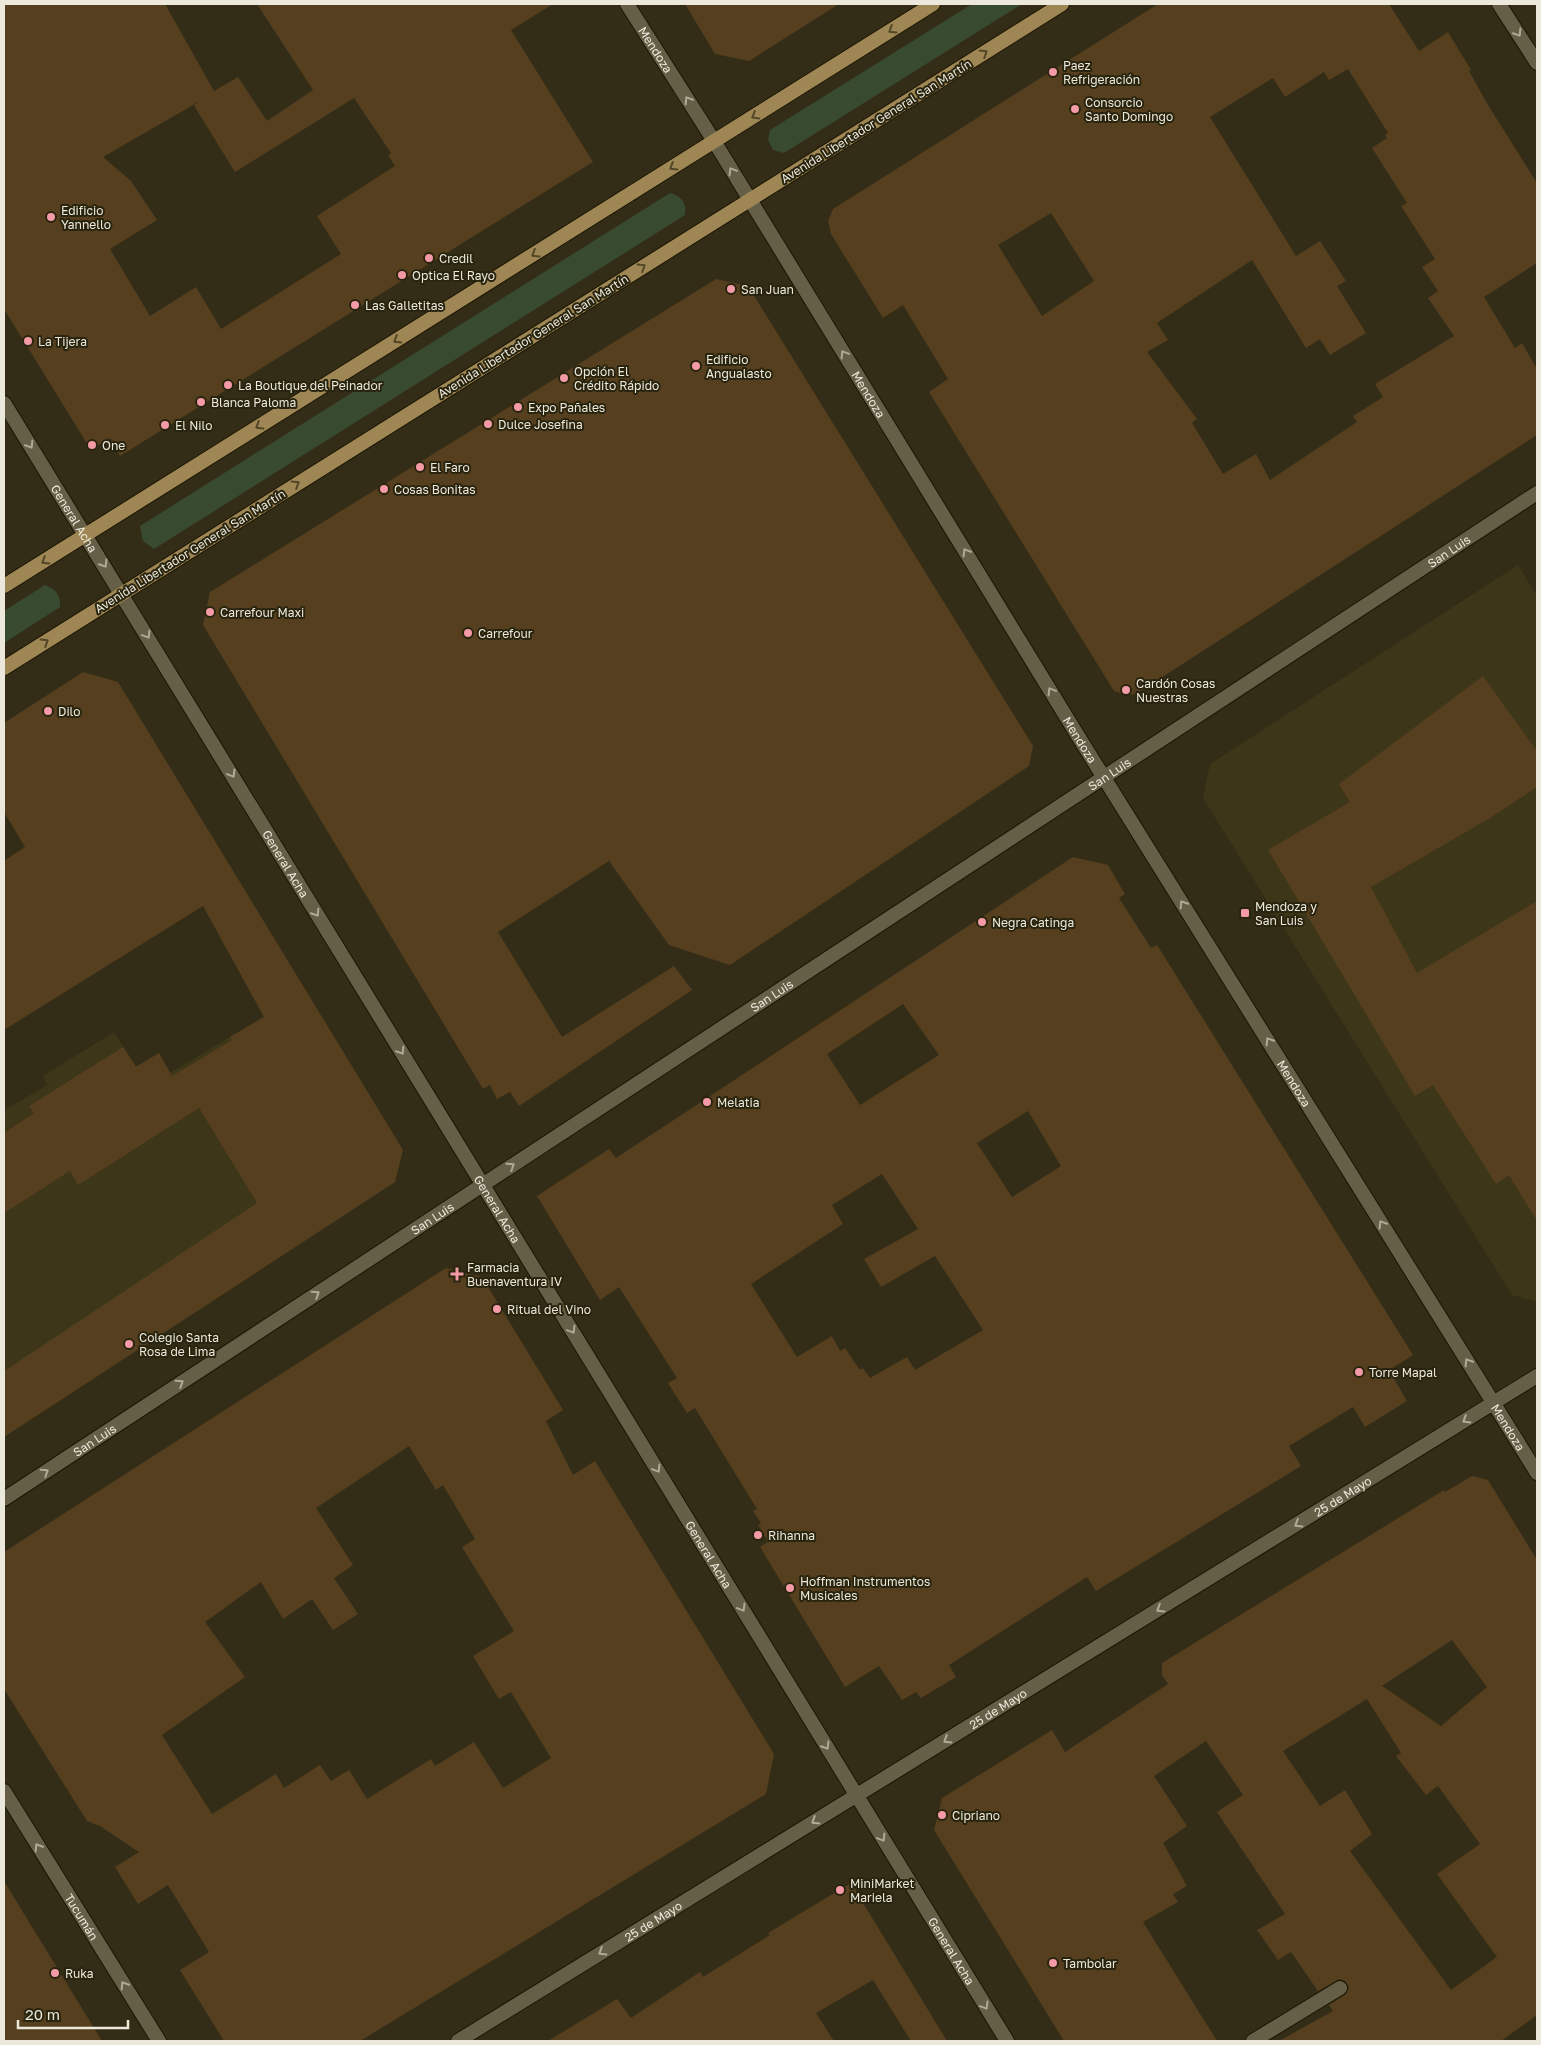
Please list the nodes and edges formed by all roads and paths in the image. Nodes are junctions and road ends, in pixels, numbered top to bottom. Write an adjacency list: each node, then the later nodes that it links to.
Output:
1 (626, 4): 6 (street, Mendoza, one-way to 1)
2 (933, 4): 6 (main road, one-way to 6)
3 (1062, 4): 7 (main road, Avenida Libertador General San Martín, one-way to 3)
4 (1499, 4): 5 (street, one-way to 5)
5 (1537, 63)
6 (714, 141): 7 (street, Mendoza, one-way to 6); 10 (main road, one-way to 10)
7 (750, 200): 12 (main road, Avenida Libertador General San Martín, one-way to 7); 14 (street, Mendoza, one-way to 7)
8 (4, 404): 10 (street, General Acha, one-way to 10)
9 (1537, 492): 14 (street, San Luis)
10 (85, 535): 11 (main road, one-way to 11); 12 (street, General Acha, one-way to 12)
11 (4, 586)
12 (122, 594): 13 (main road, Avenida Libertador General San Martín, one-way to 12); 15 (street, General Acha, one-way to 15)
13 (4, 668)
14 (1104, 777): 15 (street, San Luis, one-way to 14); 17 (street, Mendoza, one-way to 14)
15 (483, 1184): 19 (street, San Luis, one-way to 15); 21 (street, General Acha, one-way to 21)
16 (1537, 1376): 17 (street, 25 de Mayo)
17 (1494, 1404): 18 (street, Mendoza); 21 (street, 25 de Mayo, one-way to 21)
18 (1537, 1473)
19 (4, 1499)
20 (4, 1791): 23 (street, Tucumán, one-way to 20)
21 (857, 1796): 24 (street, 25 de Mayo, one-way to 24); 25 (street, General Acha, one-way to 25)
22 (1340, 1988): 26 (street)
23 (159, 2041)
24 (458, 2041)
25 (1007, 2041)
26 (1253, 2041)

